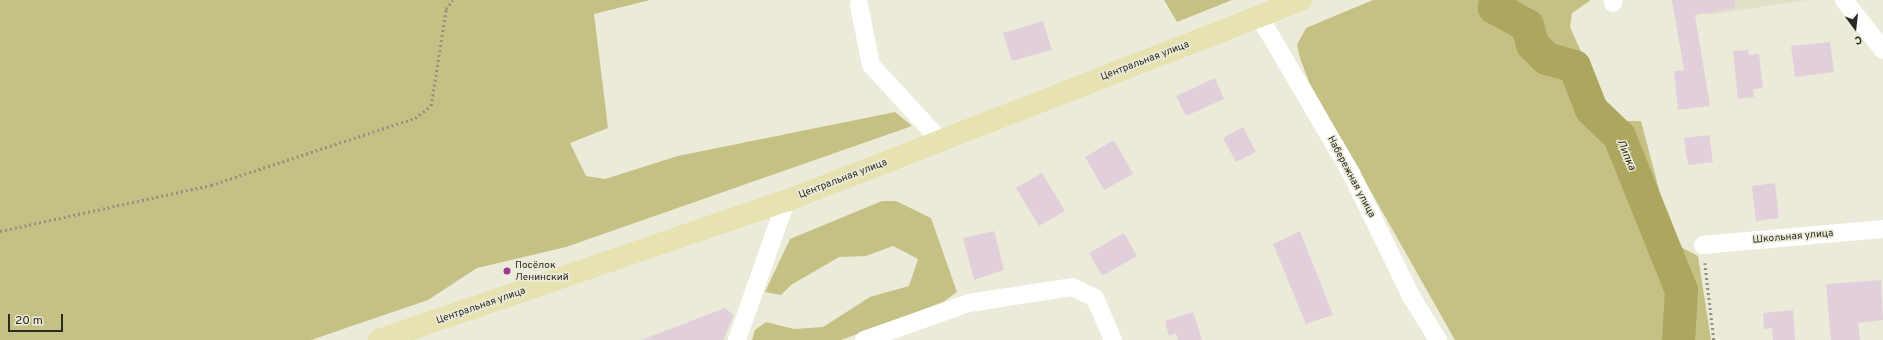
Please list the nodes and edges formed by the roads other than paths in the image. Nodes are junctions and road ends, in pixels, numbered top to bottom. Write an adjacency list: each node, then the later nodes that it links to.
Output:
1 (1301, 0): 4 (main road, Центральная улица)
2 (1844, 0): 5 (street)
3 (858, 5): 6 (street)
4 (1259, 16): 6 (main road, Центральная улица); 14 (street, Набережная улица)
5 (1883, 50)
6 (940, 141): 7 (main road, Центральная улица)
7 (786, 201): 10 (main road, Центральная улица); 11 (street)
8 (1883, 229): 9 (street, Школьная улица)
9 (1703, 245)
10 (379, 340)
11 (738, 340)
12 (864, 340): 13 (street)
13 (1113, 340)
14 (1438, 340)

